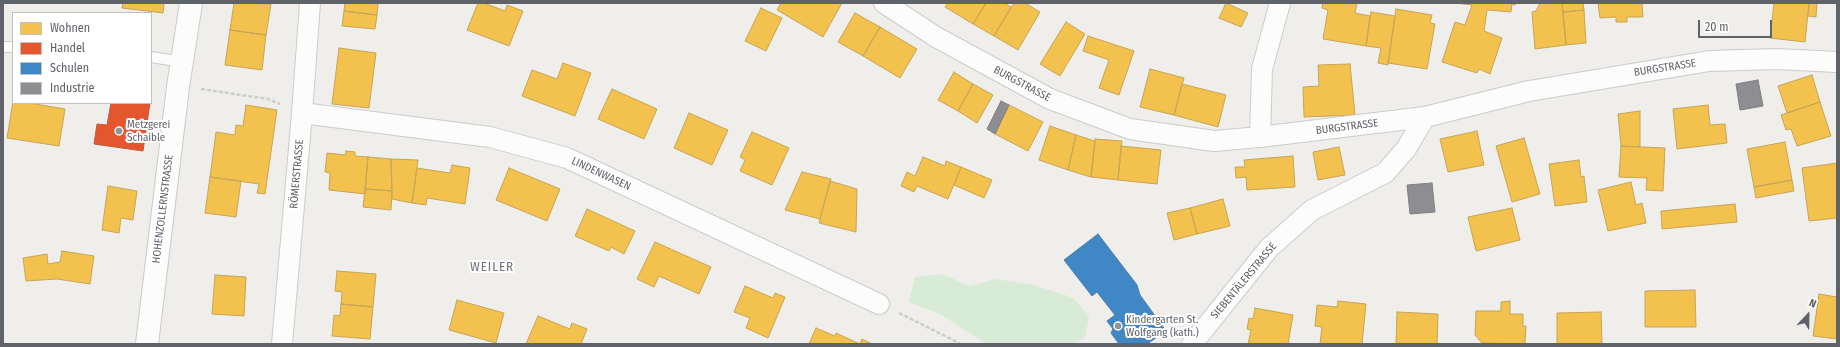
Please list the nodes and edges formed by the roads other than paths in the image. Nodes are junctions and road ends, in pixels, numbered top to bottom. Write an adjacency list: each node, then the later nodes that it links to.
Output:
1 (191, 3): 6 (main road, HOHENZOLLERNSTRASSE)
2 (310, 3): 8 (street, RÖMERSTRASSE)
3 (884, 3): 10 (street, BURGSTRASSE)
4 (1280, 3): 10 (street)
5 (152, 57): 6 (lane)
6 (183, 62): 12 (main road, HOHENZOLLERNSTRASSE)
7 (1837, 62): 9 (street, BURGSTRASSE)
8 (302, 113): 11 (street, LINDENWASEN); 13 (street, RÖMERSTRASSE)
9 (1425, 117): 10 (street, BURGSTRASSE); 14 (street, SIEBENTÄLERSTRASSE)
10 (1260, 137)
11 (879, 304)
12 (147, 344)
13 (282, 344)
14 (1192, 344)

